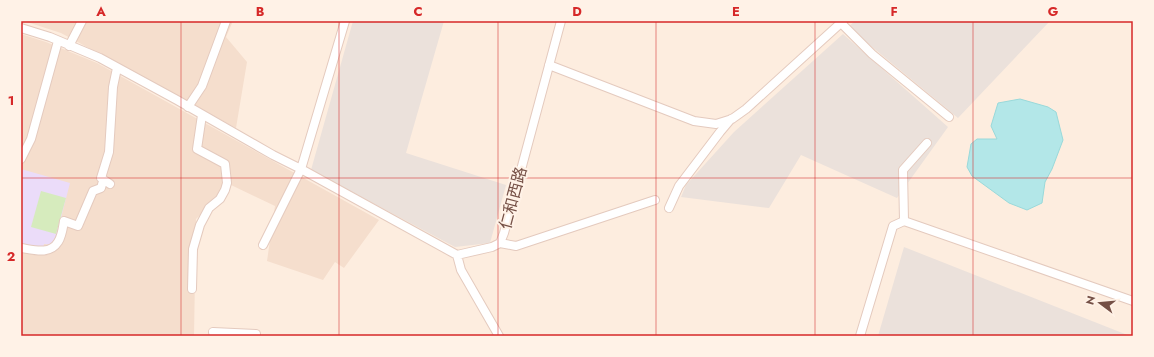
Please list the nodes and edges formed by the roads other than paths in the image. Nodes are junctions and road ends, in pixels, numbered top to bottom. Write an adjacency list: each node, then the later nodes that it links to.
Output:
1 (82, 21): 8 (street)
2 (226, 21): 11 (street)
3 (345, 21): 17 (street)
4 (561, 21): 9 (street, 仁和西路)
5 (842, 22): 13 (street); 14 (street)
6 (21, 28): 7 (street)
7 (58, 41): 8 (street); 16 (street)
8 (69, 46): 10 (street)
9 (548, 65): 14 (street); 21 (street, 仁和西路)
10 (117, 68): 11 (street); 23 (street)
11 (188, 108): 12 (street)
12 (202, 115): 17 (street); 25 (street)
13 (949, 117)
14 (732, 119): 19 (street)
15 (927, 143): 20 (street)
16 (21, 159)
17 (301, 169): 22 (street); 24 (street)
18 (655, 200): 21 (street)
19 (669, 208)
20 (904, 221): 26 (street); 30 (street)
21 (500, 243): 24 (street, 仁和西路)
22 (262, 245)
23 (21, 248)
24 (457, 255): 29 (street)
25 (192, 289)
26 (1133, 301)
27 (214, 336): 28 (street)
28 (256, 336)
29 (499, 336)
30 (860, 336)

